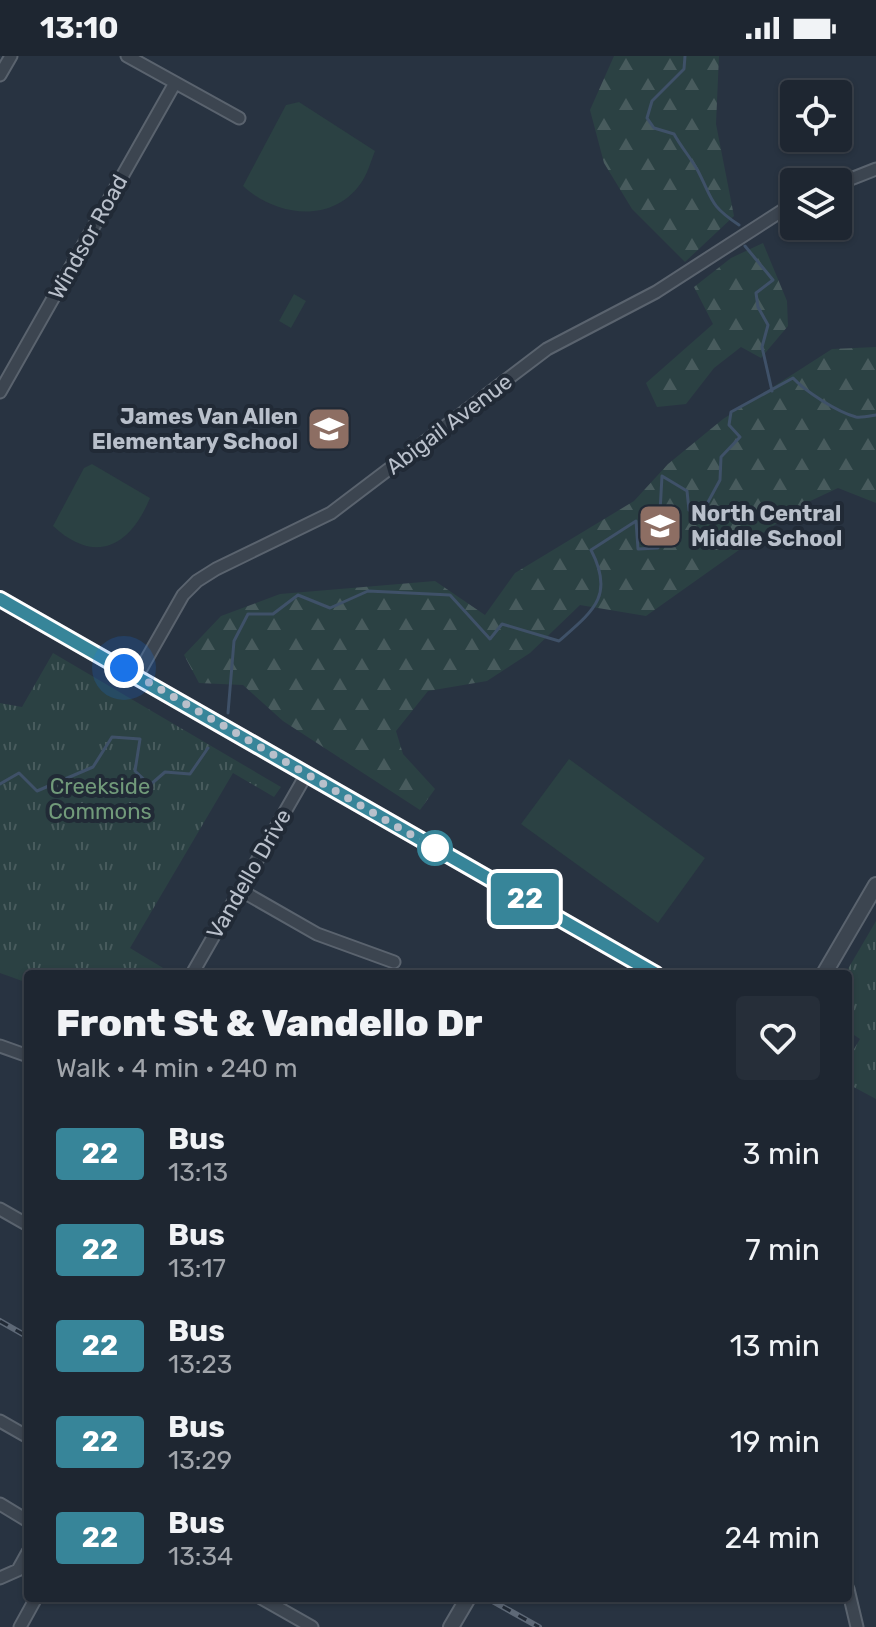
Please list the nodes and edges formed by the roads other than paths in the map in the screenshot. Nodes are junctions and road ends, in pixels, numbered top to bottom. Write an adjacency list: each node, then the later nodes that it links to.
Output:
1 (11, 56): 3 (street)
2 (127, 56): 4 (street)
3 (0, 75)
4 (175, 83): 5 (street); 9 (street, Windsor Road)
5 (239, 118)
6 (876, 169): 7 (street)
7 (852, 178)
8 (780, 212): 11 (street, Abigail Avenue)
9 (0, 392)
10 (0, 599): 11 (street)
11 (137, 676): 12 (street)
12 (306, 775): 14 (street, Vandello Drive); 17 (street)
13 (876, 885): 18 (street)
14 (240, 890): 15 (street); 16 (street, Vandello Drive)
15 (394, 962)
16 (194, 970)
17 (649, 970)
18 (826, 970)
19 (0, 1046): 20 (street)
20 (24, 1055)
21 (0, 1209): 22 (street)
22 (24, 1223)
23 (0, 1421): 24 (street)
24 (24, 1435)
25 (0, 1504): 26 (street)
26 (24, 1519)
27 (24, 1559): 28 (street)
28 (0, 1578)
29 (34, 1602): 33 (street)
30 (268, 1602): 34 (street)
31 (466, 1602): 35 (street)
32 (851, 1602): 36 (street)
33 (20, 1627)
34 (312, 1627)
35 (451, 1627)
36 (857, 1627)

